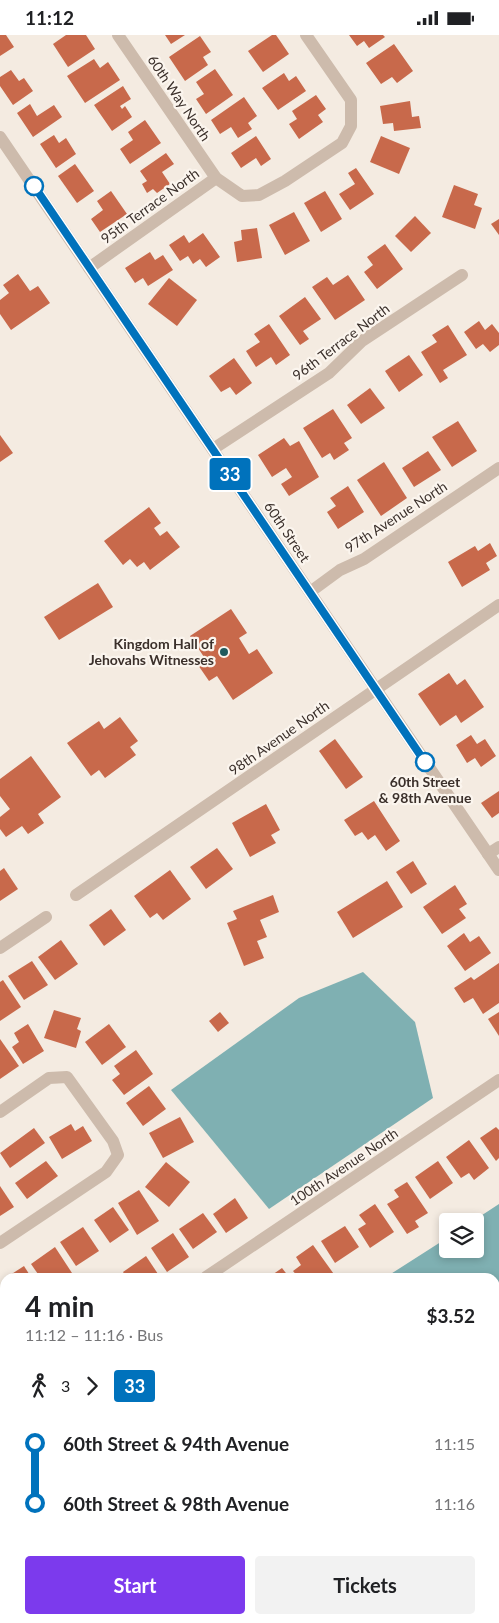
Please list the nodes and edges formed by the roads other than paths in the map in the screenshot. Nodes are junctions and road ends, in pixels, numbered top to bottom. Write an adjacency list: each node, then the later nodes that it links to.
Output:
1 (118, 35): 4 (street, 60th Way North)
2 (306, 35): 4 (street, 95th Terrace North)
3 (0, 137): 5 (street, 60th Street)
4 (216, 177): 5 (street, 95th Terrace North)
5 (89, 268): 7 (street, 60th Street)
6 (462, 275): 7 (street, 96th Terrace North)
7 (213, 449): 9 (street, 60th Street)
8 (499, 467): 9 (street, 97th Avenue North)
9 (310, 592): 11 (street, 60th Street)
10 (499, 605): 11 (street, 98th Avenue North)
11 (376, 689): 12 (street, 60th Street); 14 (street, 98th Avenue North)
12 (494, 851): 13 (street, 60th Street)
13 (499, 870)
14 (76, 895)
15 (46, 917): 16 (street)
16 (0, 948)
17 (499, 1080): 20 (street, 100th Avenue North)
18 (0, 1112): 19 (street)
19 (0, 1243)
20 (212, 1273)

